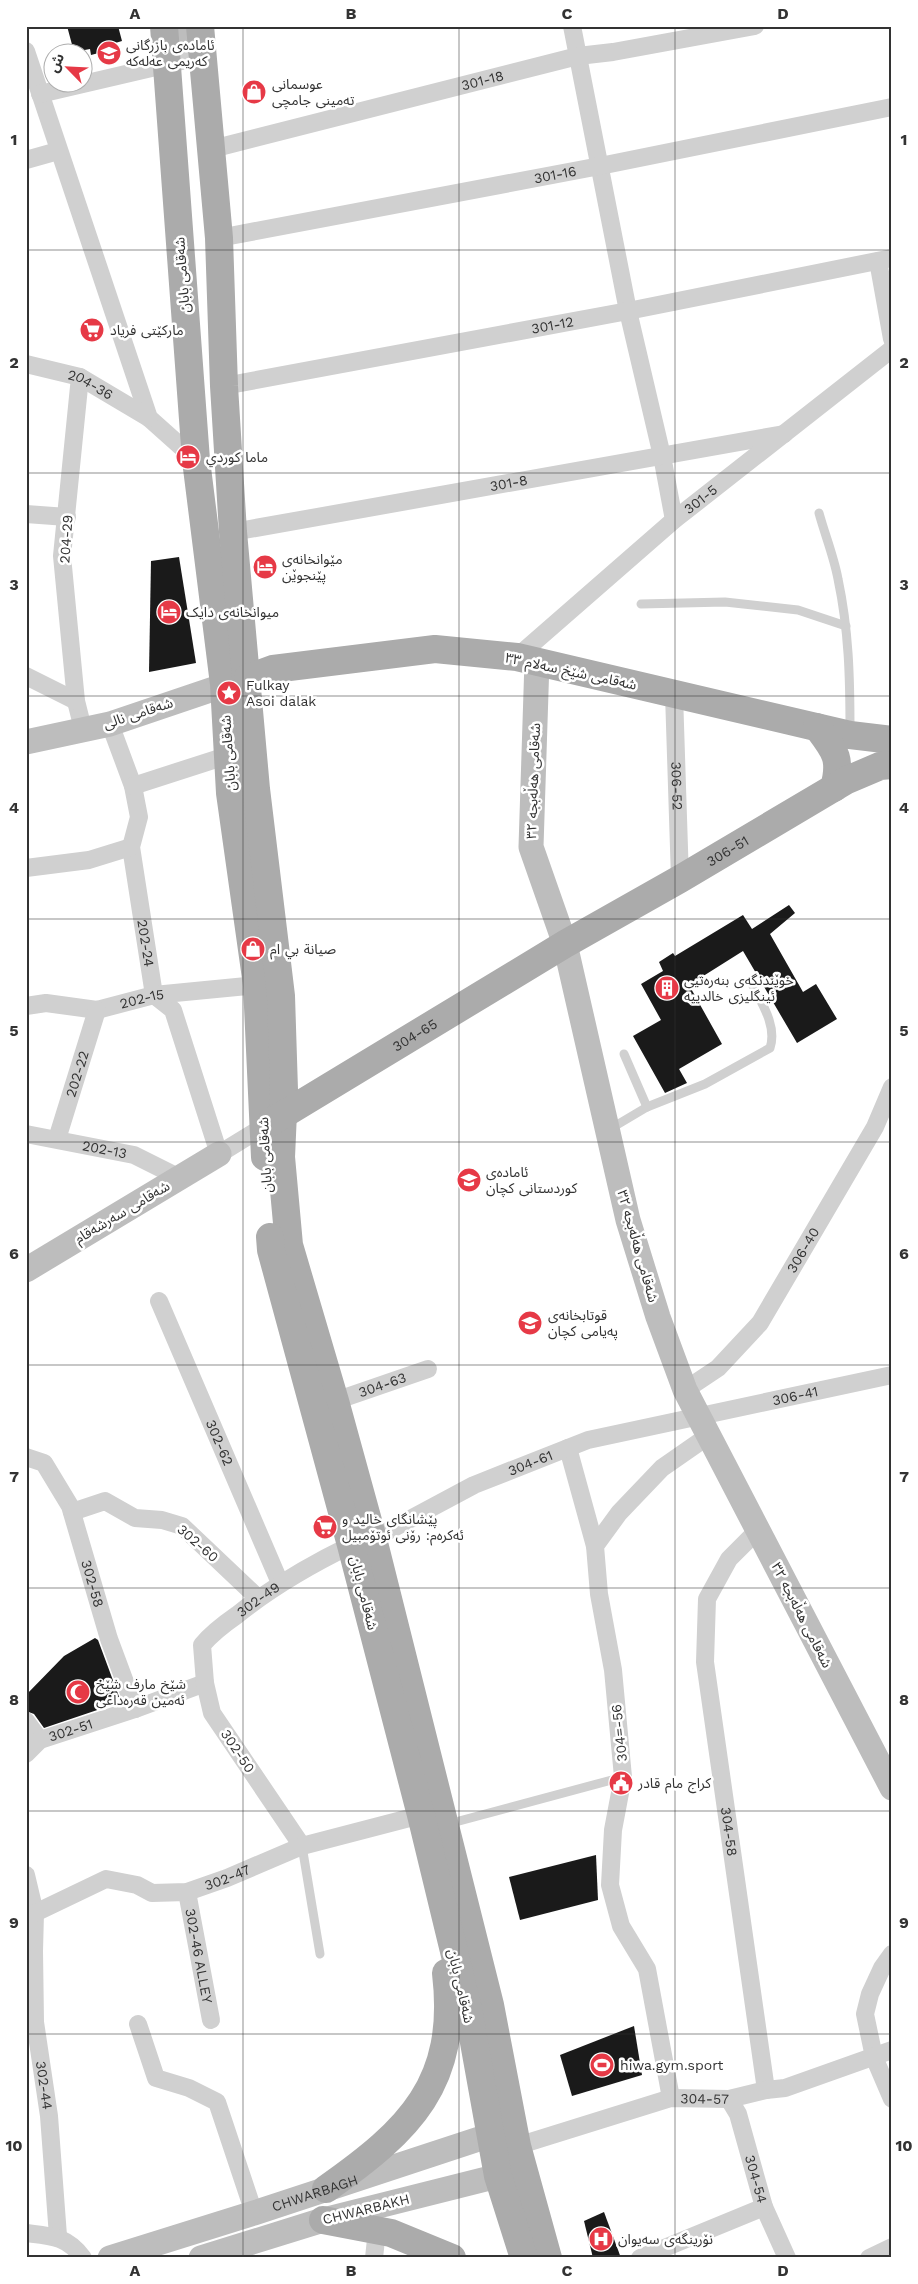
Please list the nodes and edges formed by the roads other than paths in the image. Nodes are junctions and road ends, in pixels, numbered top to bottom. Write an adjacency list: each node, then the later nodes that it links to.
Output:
1 (201, 26): 4 (street); 6 (main road)
2 (572, 26): 7 (street)
3 (755, 26): 7 (street, 301-18)
4 (164, 30): 8 (main road, شەقامی بابان)
5 (26, 51): 9 (street)
6 (202, 56): 8 (street); 11 (main road)
7 (578, 56): 11 (street, 301-18); 14 (street)
8 (166, 64): 9 (street); 26 (main road, شەقامی بابان)
9 (40, 94): 12 (street)
10 (892, 107): 14 (street, 301-16)
11 (212, 149): 15 (main road)
12 (58, 151): 13 (street); 23 (street)
13 (26, 160)
14 (600, 166): 15 (street, 301-16); 17 (street)
15 (219, 238): 22 (main road)
16 (885, 260): 17 (street, 301-12); 18 (street)
17 (628, 311): 22 (street, 301-12); 25 (street)
18 (892, 339)
19 (892, 349): 24 (street, 301-5)
20 (26, 364): 21 (street, 204-36)
21 (80, 377): 23 (street, 204-36); 29 (street, 204-29)
22 (224, 386): 31 (main road)
23 (149, 418): 26 (street, 204-36)
24 (784, 434): 25 (street, 301-8); 30 (street, 301-5)
25 (662, 456): 30 (street); 31 (street, 301-8)
26 (196, 460): 36 (main road, شەقامی بابان)
27 (819, 513): 33 (lane)
28 (26, 514): 29 (street)
29 (67, 517): 38 (street, 204-29)
30 (674, 520): 34 (street, 301-5)
31 (234, 532): 36 (main road)
32 (641, 604): 33 (lane)
33 (846, 626): 42 (lane)
34 (527, 659): 36 (main road, شەقامی شێخ سەلام ٣٣); 37 (main road, شەقامی شێخ سەلام ٣٣); 52 (street, شەقامی هەڵەبجە ٣٢)
35 (26, 676): 38 (street)
36 (236, 681): 39 (street, شەقامی نالی); 45 (main road, شەقامی بابان); 61 (main road)
37 (674, 694): 40 (main road, شەقامی شێخ سەلام ٣٣); 51 (street, 306-52)
38 (76, 701): 41 (street, 204-29)
39 (110, 724): 41 (street, شەقامی نالی); 47 (street, 202-24)
40 (817, 727): 42 (main road, شەقامی شێخ سەلام ٣٣); 48 (main road)
41 (83, 729): 44 (street, شەقامی نالی)
42 (850, 735): 43 (main road, شەقامی شێخ سەلام ٣٣)
43 (892, 740)
44 (26, 742)
45 (226, 756): 47 (street); 53 (main road, شەقامی بابان)
46 (892, 765): 48 (main road, 306-51)
47 (133, 786): 49 (street, 202-24)
48 (834, 788): 51 (main road, 306-51)
49 (131, 847): 50 (street); 55 (street, 202-24)
50 (26, 868)
51 (680, 879): 52 (main road, 306-51)
52 (565, 944): 61 (main road, 304-65); 62 (street, شەقامی هەڵەبجە ٣٢)
53 (257, 985): 55 (street, 202-15); 61 (main road, شەقامی بابان)
54 (753, 986): 60 (lane)
55 (154, 995): 57 (street, 202-15); 65 (street)
56 (26, 1006): 57 (street, 202-15)
57 (97, 1010): 64 (street, 202-22)
58 (624, 1054): 60 (lane)
59 (892, 1087): 71 (street, 306-40)
60 (647, 1107): 62 (lane)
61 (273, 1120): 65 (street); 72 (main road); 78 (main road, شەقامی بابان)
62 (607, 1130): 71 (street, شەقامی هەڵەبجە ٣٢)
63 (26, 1134): 64 (street, 202-13)
64 (56, 1138): 66 (street, 202-13)
65 (219, 1154): 66 (street, شەقامی سەرشەقام)
66 (180, 1178): 67 (street, شەقامی سەرشەقام)
67 (26, 1270)
68 (159, 1301): 81 (street, 302-62)
69 (428, 1369): 72 (street, 304-63)
70 (891, 1375): 73 (street, 306-41)
71 (686, 1390): 73 (street, شەقامی هەڵەبجە ٣٢)
72 (335, 1401): 78 (main road)
73 (704, 1426): 74 (street, 304-61); 77 (street, شەقامی هەڵەبجە ٣٢); 79 (street)
74 (568, 1448): 78 (street, 304-61); 79 (street, 304=-56)
75 (26, 1457): 76 (street, 302-58)
76 (72, 1512): 82 (street, 302-60); 85 (street, 302-58)
77 (758, 1530): 90 (street, شەقامی هەڵەبجە ٣٢); 105 (street, 304-58)
78 (362, 1542): 80 (street, 304-61); 91 (main road, شەقامی بابان); 92 (main road)
79 (595, 1546): 89 (street, 304=-56)
80 (320, 1560): 81 (street, 302-49)
81 (280, 1583): 82 (street, 302-49)
82 (258, 1598): 83 (street, 302-49)
83 (202, 1645): 84 (street, 302-50)
84 (206, 1682): 85 (street, 302-51); 94 (street, 302-50)
85 (135, 1709): 87 (street, 302-51)
86 (26, 1720): 87 (street)
87 (40, 1740): 88 (street, 302-51)
88 (26, 1754)
89 (624, 1778): 92 (lane); 106 (street, 304=-56)
90 (892, 1788)
91 (421, 1815): 93 (main road, شەقامی بابان); 94 (street, 302-47)
92 (446, 1825): 110 (main road)
93 (427, 1845): 109 (main road, شەقامی بابان); 112 (main road)
94 (302, 1846): 96 (street, 302-47); 98 (lane)
95 (26, 1875): 97 (street, 302-44)
96 (188, 1892): 97 (street, 302-47); 100 (street, 302-46 ALLEY)
97 (35, 1912): 101 (street, 302-44)
98 (320, 1954)
99 (892, 1954): 104 (street)
100 (210, 2020)
101 (31, 2023): 118 (street, 302-44)
102 (138, 2024): 114 (street)
103 (892, 2050): 104 (street, 304-57)
104 (874, 2057): 105 (street, 304-57); 108 (street)
105 (766, 2090): 107 (street, 304-57)
106 (671, 2098): 107 (street, 304-57); 110 (street, 304-57)
107 (729, 2099): 113 (street, 304-54)
108 (892, 2099)
109 (491, 2135): 110 (street); 111 (main road, شەقامی بابان); 112 (street, CHWARBAGH)
110 (517, 2146): 111 (street); 126 (main road)
111 (498, 2176): 115 (street, CHWARBAKH); 125 (main road, شەقامی بابان)
112 (326, 2189): 114 (street, CHWARBAGH)
113 (764, 2207): 127 (street); 128 (street, 304-54)
114 (254, 2213): 121 (street, CHWARBAGH)
115 (323, 2220): 116 (main road); 122 (street, CHWARBAKH)
116 (377, 2230): 123 (street); 124 (main road)
117 (26, 2233): 118 (street)
118 (58, 2236): 120 (street)
119 (892, 2247): 129 (street)
120 (83, 2258)
121 (110, 2258)
122 (201, 2258)
123 (374, 2258)
124 (452, 2258)
125 (524, 2258)
126 (548, 2258)
127 (640, 2258)
128 (787, 2258)
129 (869, 2258)

